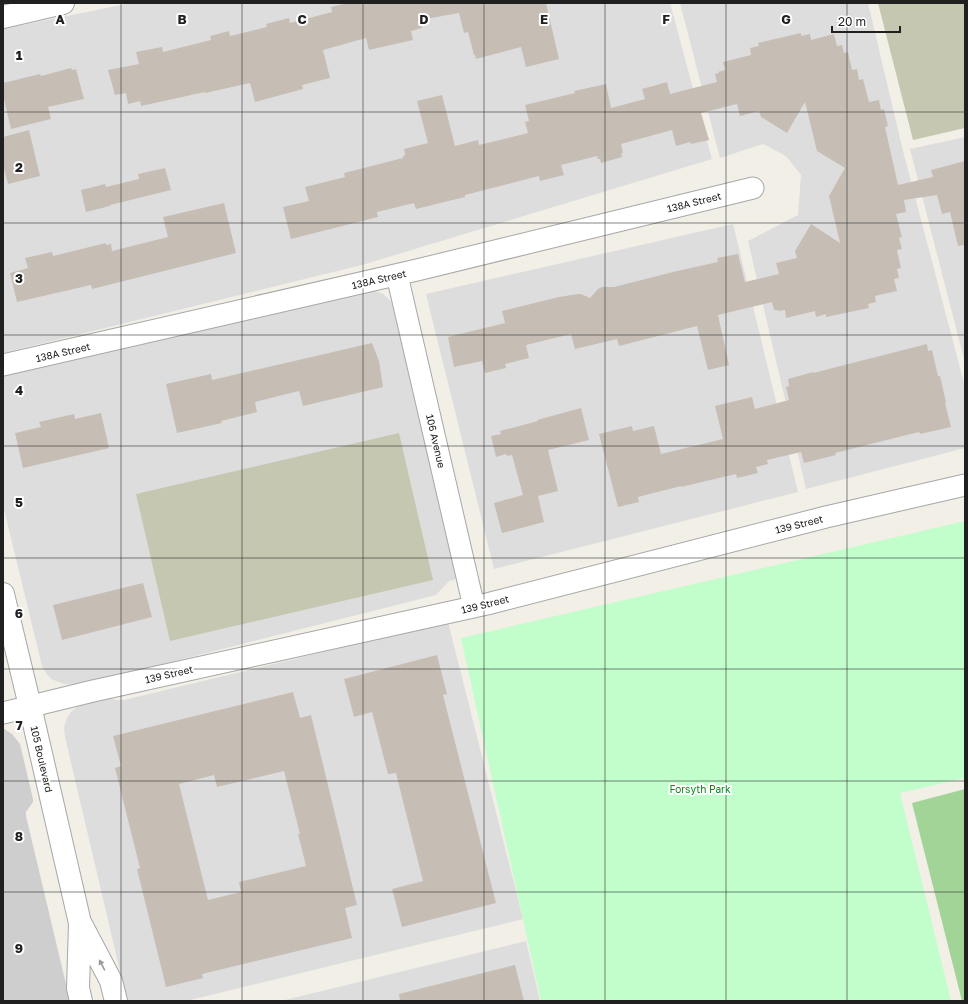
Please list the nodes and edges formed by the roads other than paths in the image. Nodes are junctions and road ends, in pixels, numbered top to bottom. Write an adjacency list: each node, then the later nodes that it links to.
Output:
1 (63, 3): 2 (street)
2 (3, 17)
3 (753, 188): 4 (street, 138A Street)
4 (397, 275): 5 (street, 138A Street); 8 (street, 106 Avenue)
5 (3, 365)
6 (965, 485): 8 (street, 139 Street)
7 (3, 594): 9 (street, 105 Boulevard)
8 (474, 607): 9 (street, 139 Street)
9 (30, 706): 10 (street, 139 Street); 11 (street, 105 Boulevard)
10 (3, 713)
11 (80, 923): 12 (street, 105 Boulevard); 13 (street, 105 Boulevard, one-way to 11)
12 (81, 1001)
13 (116, 1001)

